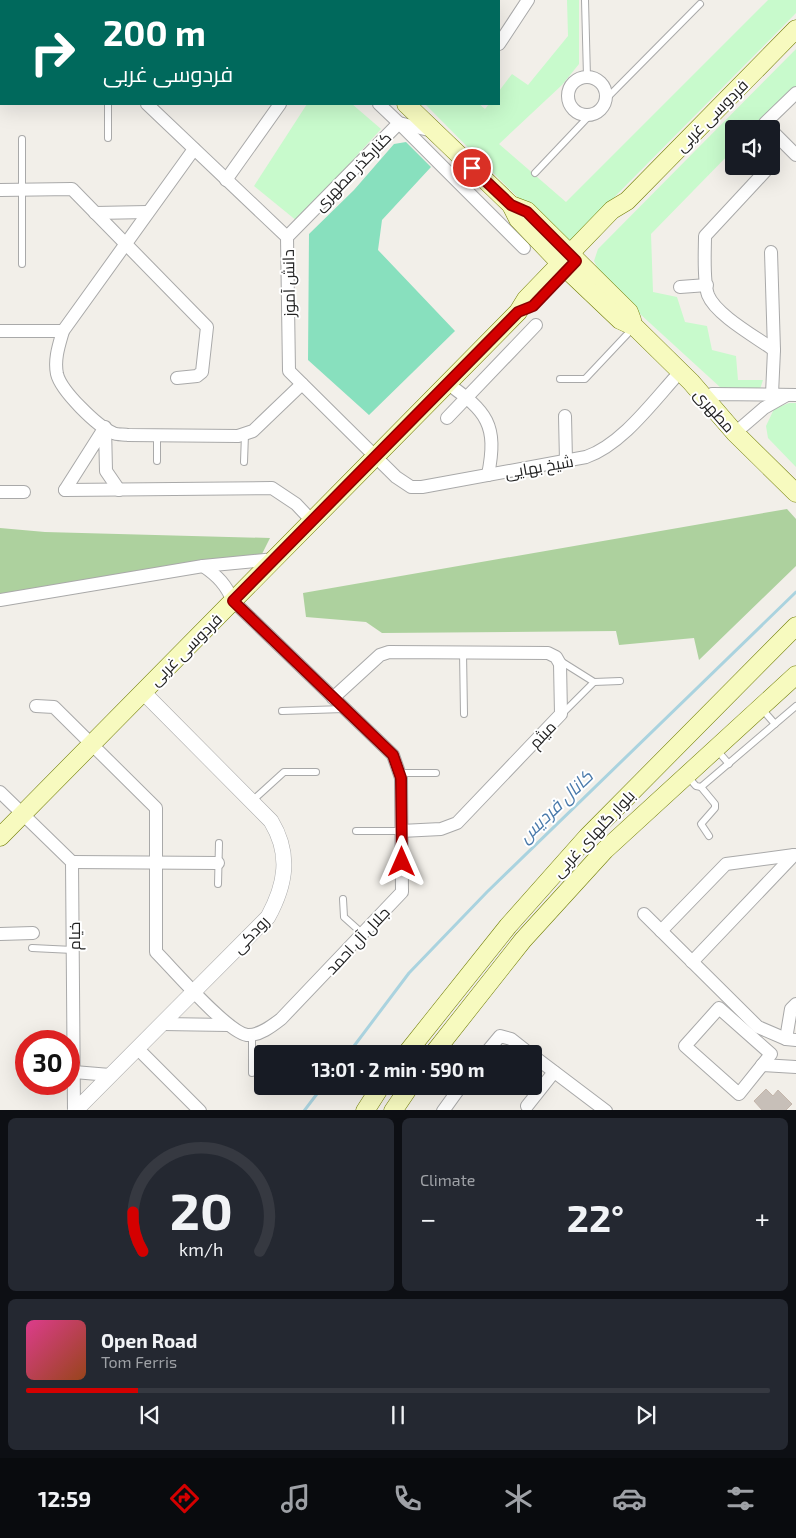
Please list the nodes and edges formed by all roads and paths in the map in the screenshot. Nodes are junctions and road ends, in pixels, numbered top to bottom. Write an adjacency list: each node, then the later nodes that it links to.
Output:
1 (528, 0): 4 (street)
2 (585, 0): 6 (lane)
3 (700, 4): 8 (lane)
4 (503, 28)
5 (796, 29): 34 (main road, فردوسی غربی)
6 (587, 77): 8 (street); 14 (street)
7 (796, 93): 15 (street)
8 (605, 100): 14 (street)
9 (108, 105): 18 (lane)
10 (149, 105): 21 (street, دانش آموز)
11 (279, 105): 25 (street)
12 (380, 105): 16 (street)
13 (407, 105): 17 (main road, مطهری)
14 (590, 115): 23 (lane)
15 (768, 120)
16 (399, 123): 17 (street); 30 (street, کنارگذر مطهری); 32 (street, کنارگذر مطهری)
17 (433, 131): 34 (main road, مطهری)
18 (108, 138)
19 (780, 138): 22 (street)
20 (22, 139): 27 (lane)
21 (194, 149): 25 (street, دانش آموز); 28 (street)
22 (796, 155)
23 (535, 173)
24 (762, 175): 36 (street)
25 (226, 180): 30 (street, دانش آموز)
26 (0, 190): 27 (street)
27 (21, 190): 29 (street); 35 (lane)
28 (148, 212): 29 (street); 31 (street)
29 (95, 213): 31 (street)
30 (288, 237): 47 (street, دانش آموز)
31 (125, 244): 41 (street); 44 (street)
32 (524, 248)
33 (771, 252): 42 (street)
34 (568, 262): 39 (main road, مطهری); 46 (main road, فردوسی غربی)
35 (22, 264)
36 (707, 285): 37 (street); 42 (street)
37 (680, 287)
38 (536, 325): 51 (street)
39 (635, 327): 43 (main road, مطهری); 45 (lane)
40 (0, 331): 41 (street)
41 (63, 332): 54 (street)
42 (774, 350): 48 (street)
43 (686, 377): 50 (main road, مطهری); 60 (street, شیخ بهایی)
44 (177, 378)
45 (560, 379)
46 (447, 383): 51 (street); 58 (main road, فردوسی غربی)
47 (302, 384): 56 (street); 58 (street, دانش آموز)
48 (772, 394): 49 (street); 50 (street)
49 (791, 395): 55 (street)
50 (708, 397): 55 (main road, مطهری)
51 (467, 398): 53 (street); 62 (street)
52 (566, 416): 60 (street)
53 (447, 418)
54 (105, 427): 57 (street); 64 (street); 64 (street)
55 (739, 430): 63 (main road); 67 (main road, مطهری)
56 (245, 434): 57 (street); 61 (lane)
57 (157, 435): 59 (lane)
58 (375, 456): 62 (street, شیخ بهایی); 68 (main road, فردوسی غربی)
59 (157, 461)
60 (566, 461): 62 (street, شیخ بهایی)
61 (244, 462)
62 (488, 475)
63 (796, 478)
64 (119, 490): 68 (street)
65 (0, 492): 66 (street)
66 (24, 492)
67 (796, 493)
68 (312, 521): 69 (main road, فردوسی غربی)
69 (274, 558): 70 (street); 72 (main road, فردوسی غربی)
70 (203, 566): 71 (street); 72 (street, جلال آل احمد)
71 (0, 600)
72 (233, 601): 79 (main road, فردوسی غربی); 80 (street, جلال آل احمد)
73 (796, 626): 125 (main road, بلوار گلهای غربی)
74 (463, 652): 75 (street); 80 (street); 86 (lane)
75 (556, 657): 78 (lane); 87 (street, میثم)
76 (796, 675): 83 (main road, بلوار گلهای غربی)
77 (620, 681): 78 (lane)
78 (594, 682): 87 (lane)
79 (143, 692): 89 (main road, فردوسی غربی); 98 (street, رودکی)
80 (333, 698): 84 (street, جلال آل احمد)
81 (36, 706): 89 (street)
82 (796, 706): 88 (lane)
83 (760, 708): 88 (lane); 90 (main road, بلوار گلهای غربی)
84 (345, 709): 85 (lane); 93 (street, جلال آل احمد)
85 (282, 711)
86 (464, 714)
87 (562, 714): 101 (street, میثم)
88 (775, 724): 91 (lane)
89 (92, 744): 99 (main road, فردوسی غربی); 106 (street)
90 (716, 748): 91 (lane); 95 (main road, بلوار گلهای غربی)
91 (729, 764): 96 (lane)
92 (316, 772): 98 (lane)
93 (400, 773): 94 (lane); 101 (street, جلال آل احمد)
94 (436, 773)
95 (686, 775): 96 (lane); 126 (main road, بلوار گلهای غربی)
96 (701, 787): 102 (lane)
97 (0, 792): 99 (street)
98 (252, 802): 118 (street, رودکی)
99 (22, 814): 103 (main road, فردوسی غربی); 105 (street)
100 (356, 831): 101 (lane)
101 (401, 831): 114 (street, جلال آل احمد)
102 (709, 836)
103 (0, 837)
104 (219, 843): 107 (lane)
105 (72, 862): 106 (street); 116 (street, خیام)
106 (156, 862): 107 (street); 118 (street)
107 (218, 863): 108 (lane)
108 (218, 884)
109 (343, 900): 114 (lane)
110 (644, 914): 111 (street)
111 (661, 931): 117 (street); 117 (street)
112 (34, 933): 113 (street)
113 (0, 934)
114 (362, 934): 123 (street, جلال آل احمد)
115 (32, 948): 116 (lane)
116 (73, 950): 122 (street, خیام)
117 (692, 962): 124 (street)
118 (194, 991): 120 (street, رودکی); 121 (street)
119 (796, 1004): 124 (street)
120 (163, 1024): 121 (street); 129 (street, رودکی)
121 (228, 1025): 123 (street)
122 (74, 1030)
123 (252, 1034): 135 (lane)
124 (791, 1040)
125 (413, 1045)
126 (440, 1045)
127 (492, 1045): 128 (street)
128 (518, 1045)
129 (137, 1048): 136 (street, رودکی); 143 (street)
130 (542, 1063): 134 (street)
131 (762, 1065): 131 (street); 132 (street)
132 (796, 1067)
133 (80, 1072): 136 (street)
134 (554, 1072): 141 (street); 147 (street)
135 (252, 1073)
136 (110, 1075): 142 (street, رودکی)
137 (75, 1095): 142 (street, خیام)
138 (375, 1095): 144 (main road)
139 (404, 1095): 145 (main road)
140 (454, 1095): 146 (street)
141 (527, 1106)
142 (75, 1110)
143 (200, 1110)
144 (365, 1110)
145 (393, 1110)
146 (443, 1110)
147 (603, 1110)

